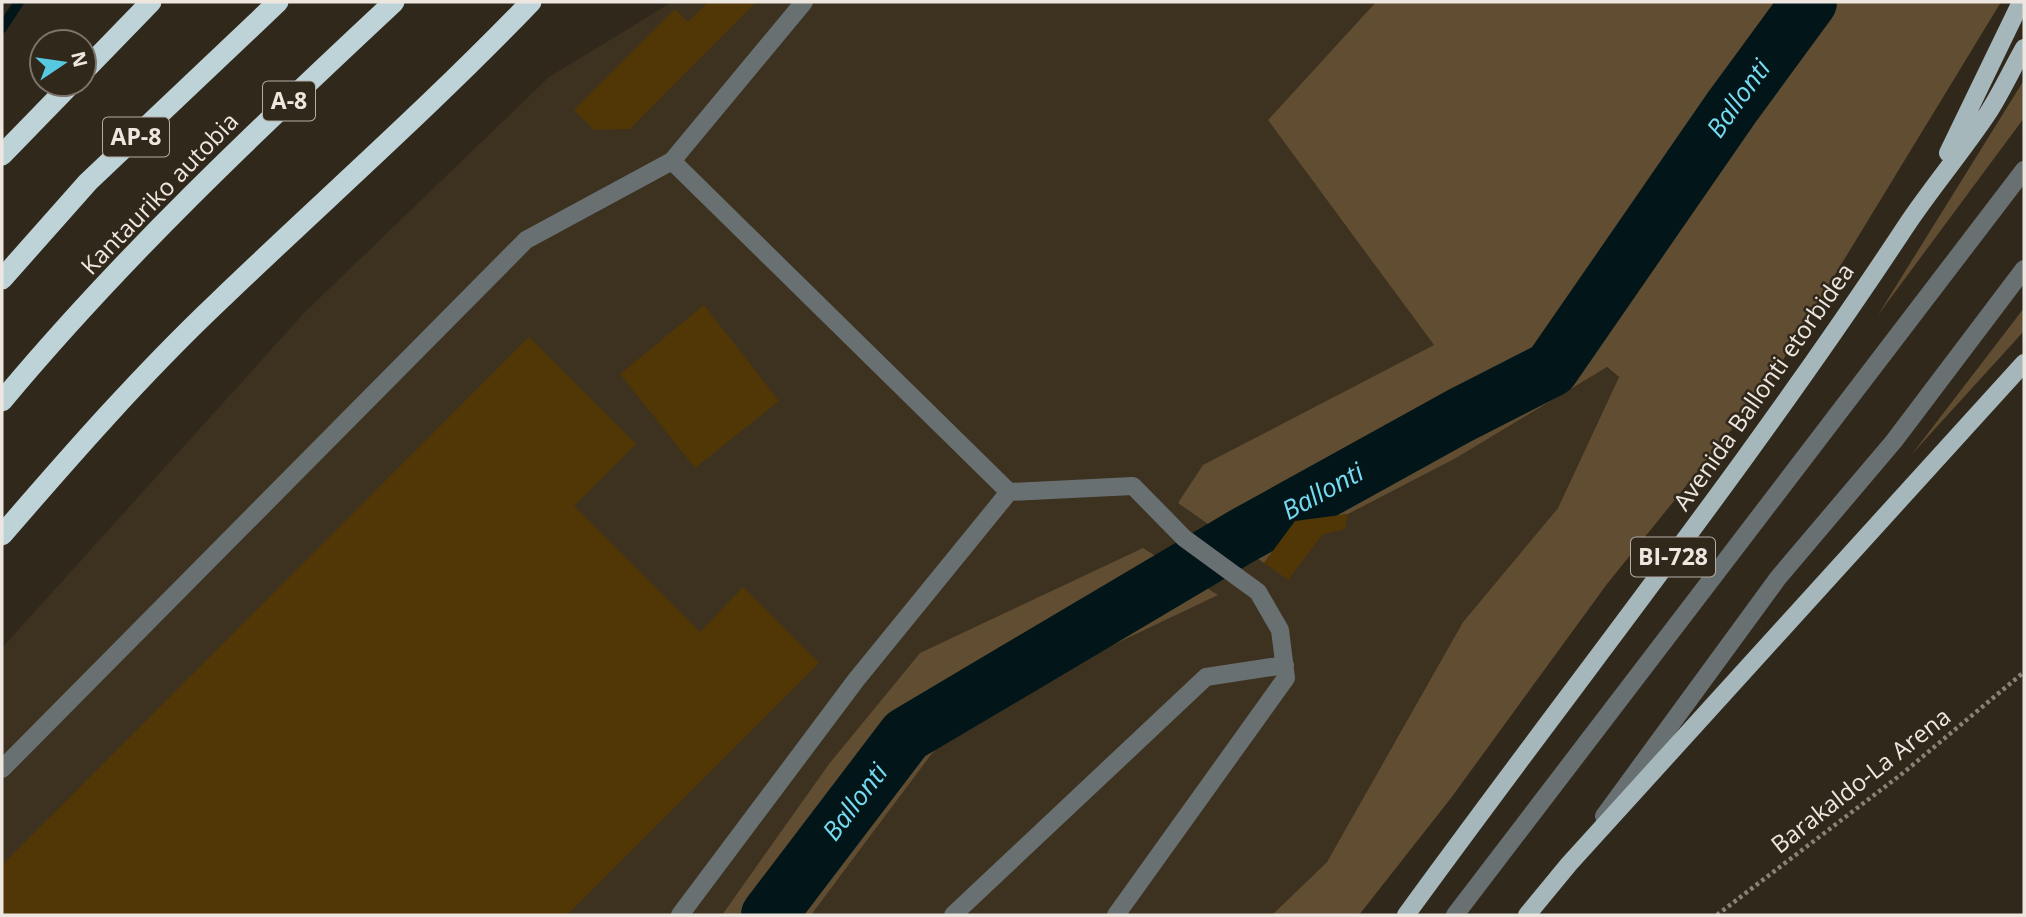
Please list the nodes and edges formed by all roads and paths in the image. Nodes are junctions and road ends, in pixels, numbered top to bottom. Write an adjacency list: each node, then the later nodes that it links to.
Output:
1 (151, 2): 8 (highway)
2 (278, 2): 15 (highway, AP-8)
3 (394, 2): 17 (highway, Kantauriko autobia / A-8)
4 (531, 2): 19 (highway)
5 (804, 2): 11 (lane)
6 (2021, 2): 13 (main road)
7 (2024, 48): 13 (main road, Avenida Ballonti etorbidea / BI-728)
8 (98, 57)
9 (57, 98): 10 (highway)
10 (2, 155)
11 (672, 161): 18 (lane); 22 (lane)
12 (2024, 170): 28 (lane)
13 (1930, 191): 27 (main road, Avenida Ballonti etorbidea / BI-728)
14 (2024, 269): 23 (lane)
15 (2, 279)
16 (2024, 362): 23 (main road)
17 (2, 401)
18 (1009, 492): 20 (lane); 24 (lane)
19 (2, 535)
20 (1284, 665): 25 (lane); 26 (lane)
21 (2024, 672): 30 (path, Barakaldo-La Arena)
22 (2, 769)
23 (1569, 864): 29 (main road)
24 (680, 915)
25 (953, 915)
26 (1116, 915)
27 (1406, 915)
28 (1455, 915)
29 (1527, 915)
30 (1717, 915)

